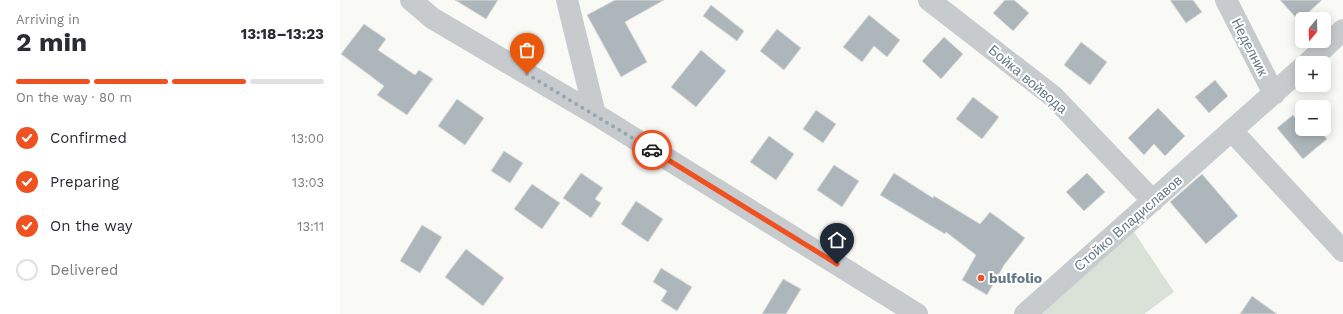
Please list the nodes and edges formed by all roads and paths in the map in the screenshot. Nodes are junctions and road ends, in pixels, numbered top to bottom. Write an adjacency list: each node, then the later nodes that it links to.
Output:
1 (411, 0): 9 (street)
2 (567, 0): 9 (street)
3 (930, 0): 11 (street, Бойка войвода)
4 (1226, 0): 8 (street, Неделник)
5 (1343, 30): 6 (street)
6 (1315, 56)
7 (1295, 74): 8 (street, Стойко Владиславов)
8 (1274, 94): 10 (street, Стойко Владиславов)
9 (595, 114): 13 (street)
10 (1232, 132): 11 (street, Стойко Владиславов); 12 (street)
11 (1153, 202): 14 (street, Стойко Владиславов)
12 (1343, 251)
13 (917, 314)
14 (1025, 314)

